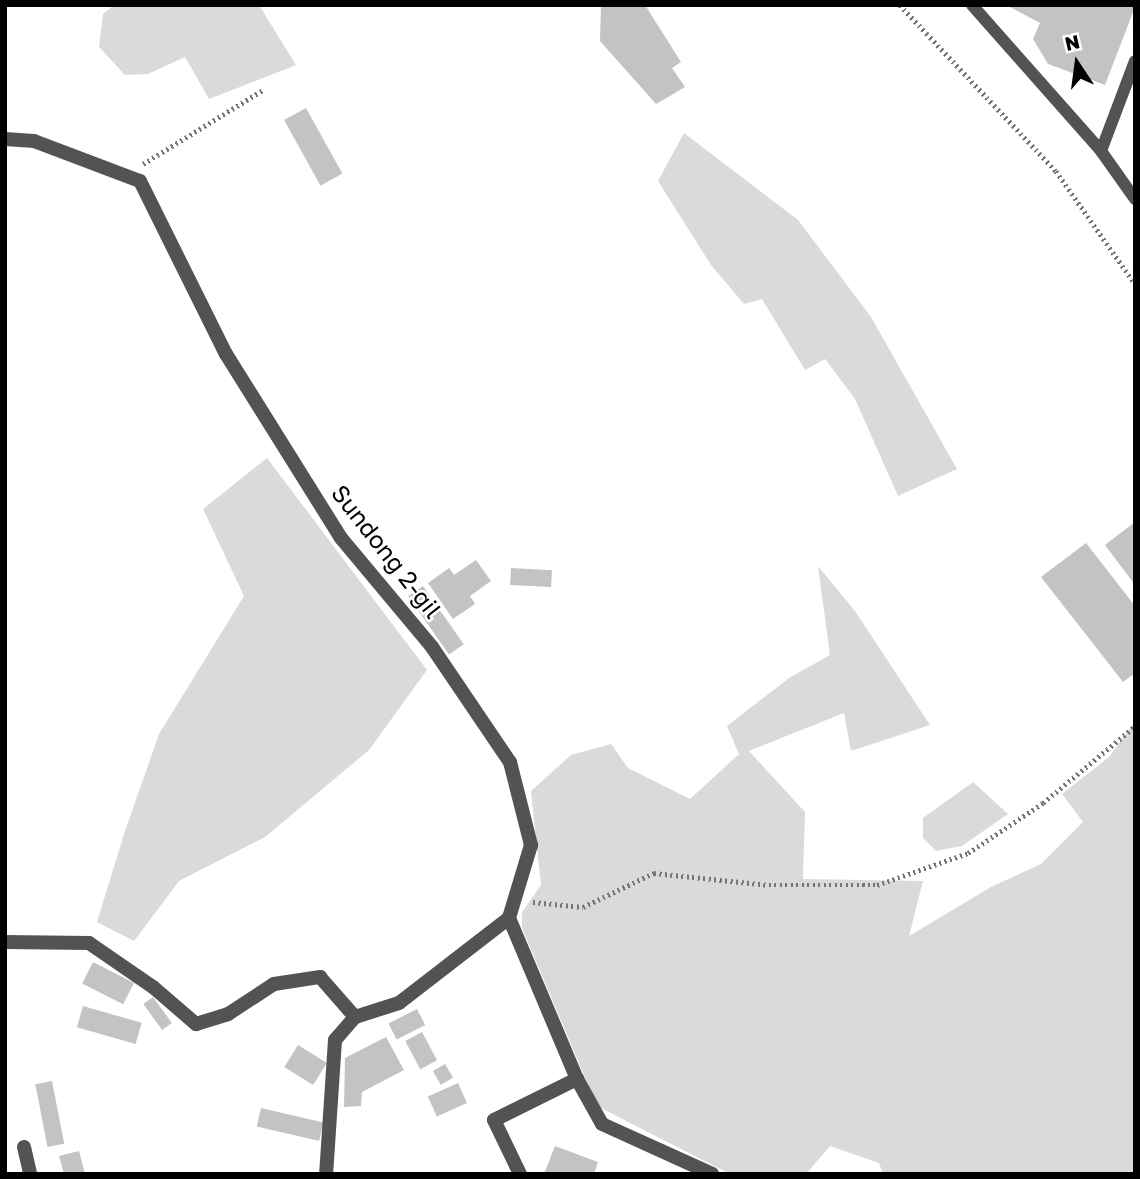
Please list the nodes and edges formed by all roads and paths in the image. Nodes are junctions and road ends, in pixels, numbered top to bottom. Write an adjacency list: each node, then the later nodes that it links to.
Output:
1 (900, 5): 9 (path)
2 (972, 5): 6 (lane)
3 (1135, 61): 6 (lane)
4 (263, 90): 7 (path)
5 (5, 139): 7 (street, Sundong 2-gil)
6 (1101, 151): 8 (lane)
7 (124, 175): 11 (street, Sundong 2-gil)
8 (1135, 199)
9 (1135, 284)
10 (1135, 726): 11 (path)
11 (514, 900): 12 (street, Sundong 2-gil)
12 (509, 918): 14 (street); 15 (street)
13 (5, 942): 14 (street)
14 (355, 1017): 18 (street)
15 (577, 1079): 19 (street); 20 (street)
16 (24, 1147): 17 (street)
17 (30, 1174)
18 (326, 1174)
19 (520, 1174)
20 (712, 1174)

